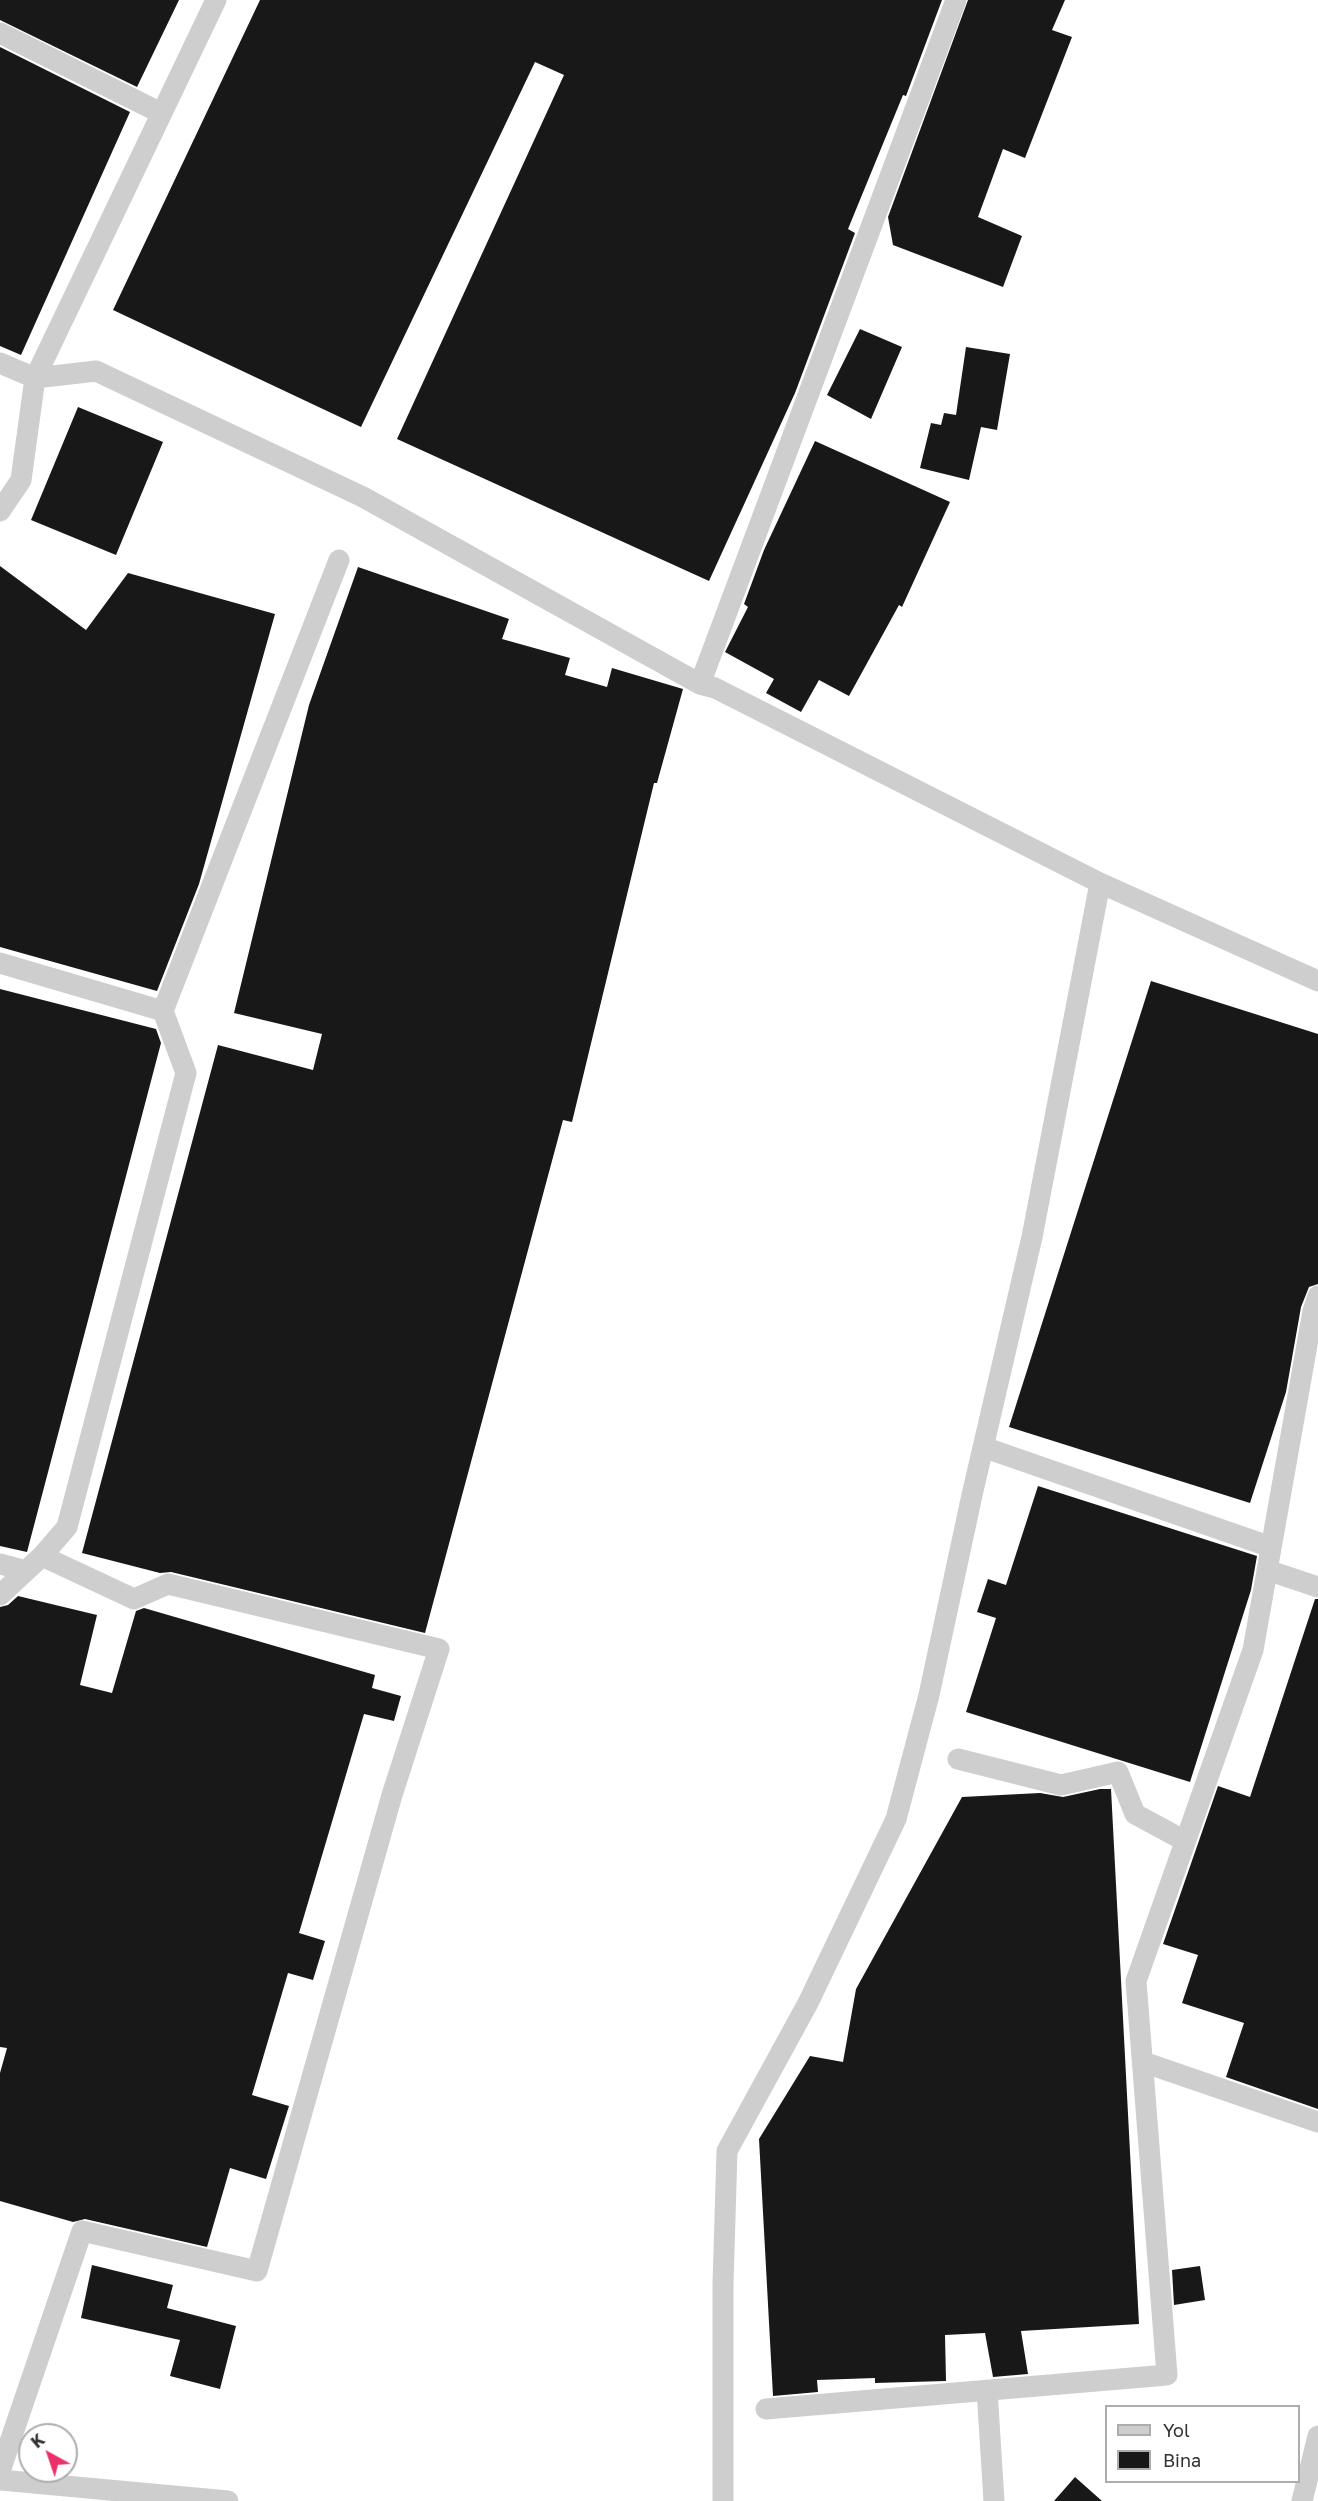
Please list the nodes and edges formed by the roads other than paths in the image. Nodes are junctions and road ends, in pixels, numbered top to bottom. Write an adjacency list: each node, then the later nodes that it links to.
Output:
1 (216, 0): 4 (street)
2 (956, 0): 9 (street)
3 (0, 33): 4 (street)
4 (161, 113): 6 (street)
5 (0, 363): 6 (street)
6 (35, 378): 7 (street); 9 (street)
7 (0, 511)
8 (339, 560): 13 (street)
9 (700, 684): 10 (street)
10 (1100, 883): 12 (street); 15 (street)
11 (0, 963): 13 (street)
12 (1318, 981)
13 (163, 1011): 17 (street)
14 (1318, 1296): 16 (street)
15 (983, 1447): 16 (street); 33 (street)
16 (1271, 1547): 19 (street)
17 (42, 1556): 20 (street); 30 (street)
18 (0, 1564): 20 (street)
19 (1267, 1570): 21 (street); 24 (street)
20 (26, 1571): 22 (street)
21 (1318, 1587)
22 (0, 1595)
23 (958, 1759): 24 (street)
24 (1185, 1841): 25 (street)
25 (1143, 2062): 26 (street); 27 (street)
26 (1318, 2122)
27 (987, 2390): 28 (street); 34 (street)
28 (766, 2409)
29 (1318, 2436): 35 (street)
30 (0, 2471)
31 (0, 2480): 32 (street)
32 (228, 2501)
33 (723, 2501)
34 (994, 2501)
35 (1302, 2501)

